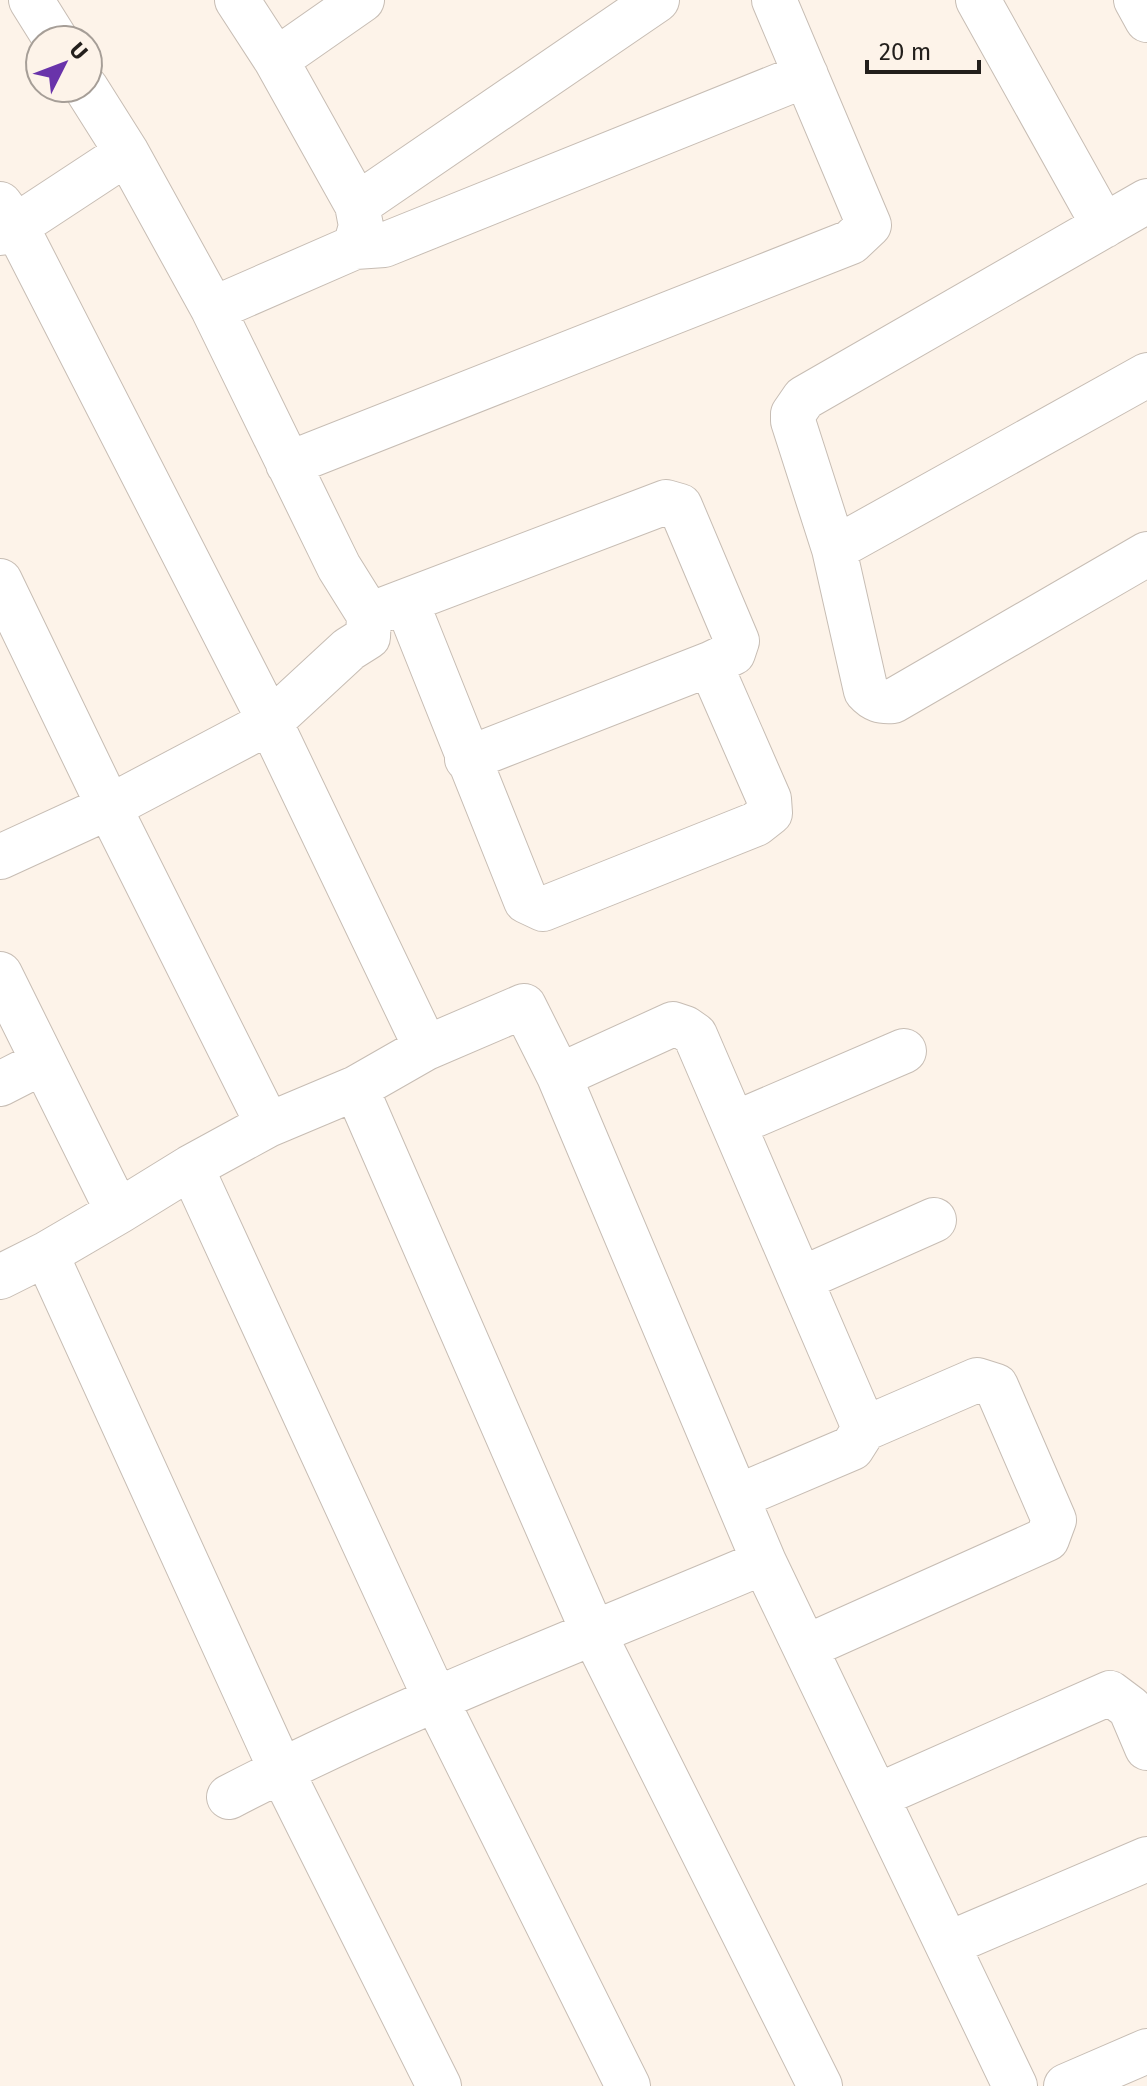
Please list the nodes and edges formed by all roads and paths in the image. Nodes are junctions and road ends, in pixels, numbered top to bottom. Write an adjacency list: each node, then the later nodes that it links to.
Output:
1 (31, 0): 9 (street)
2 (237, 0): 10 (street)
3 (362, 0): 10 (street)
4 (657, 0): 15 (street)
5 (774, 0): 11 (street)
6 (978, 0): 17 (street)
7 (1136, 0): 8 (street)
8 (1147, 20)
9 (46, 24)
10 (276, 60): 15 (street)
11 (806, 75): 18 (street); 21 (street)
12 (96, 104): 13 (street)
13 (127, 153): 16 (street); 19 (street)
14 (1147, 201): 17 (street)
15 (357, 205): 18 (street)
16 (5, 221): 27 (street)
17 (1104, 226): 22 (street)
18 (355, 247): 19 (street)
19 (213, 309): 21 (street)
20 (1147, 375): 22 (street)
21 (288, 464): 25 (street)
22 (834, 549): 23 (street)
23 (1147, 554)
24 (0, 581): 29 (street)
25 (388, 608): 26 (street); 27 (street); 28 (street)
26 (710, 664): 28 (street); 28 (street)
27 (270, 722): 29 (street); 32 (street)
28 (467, 759)
29 (109, 807): 30 (street); 39 (street)
30 (0, 857)
31 (0, 974): 34 (street)
32 (426, 1048): 35 (street); 37 (street)
33 (904, 1051): 38 (street)
34 (43, 1062): 36 (street); 41 (street)
35 (559, 1076): 38 (street); 47 (street)
36 (0, 1084)
37 (356, 1088): 39 (street); 49 (street)
38 (734, 1124): 45 (street)
39 (268, 1125): 40 (street)
40 (191, 1167): 41 (street); 51 (street)
41 (118, 1212): 43 (street)
42 (934, 1220): 45 (street)
43 (46, 1254): 44 (street); 53 (street)
44 (0, 1277)
45 (801, 1279): 46 (street)
46 (864, 1429): 47 (street); 50 (street)
47 (737, 1497): 48 (street)
48 (764, 1562): 49 (street); 50 (street)
49 (594, 1634): 51 (street); 61 (street)
50 (806, 1647): 54 (street)
51 (436, 1700): 53 (street); 60 (street)
52 (1147, 1748): 54 (street)
53 (281, 1770): 55 (street); 59 (street)
54 (877, 1796): 57 (street)
55 (229, 1797)
56 (1147, 1859): 57 (street)
57 (948, 1944): 62 (street)
58 (1147, 2051): 63 (street)
59 (439, 2086)
60 (628, 2086)
61 (820, 2086)
62 (1015, 2086)
63 (1066, 2086)

